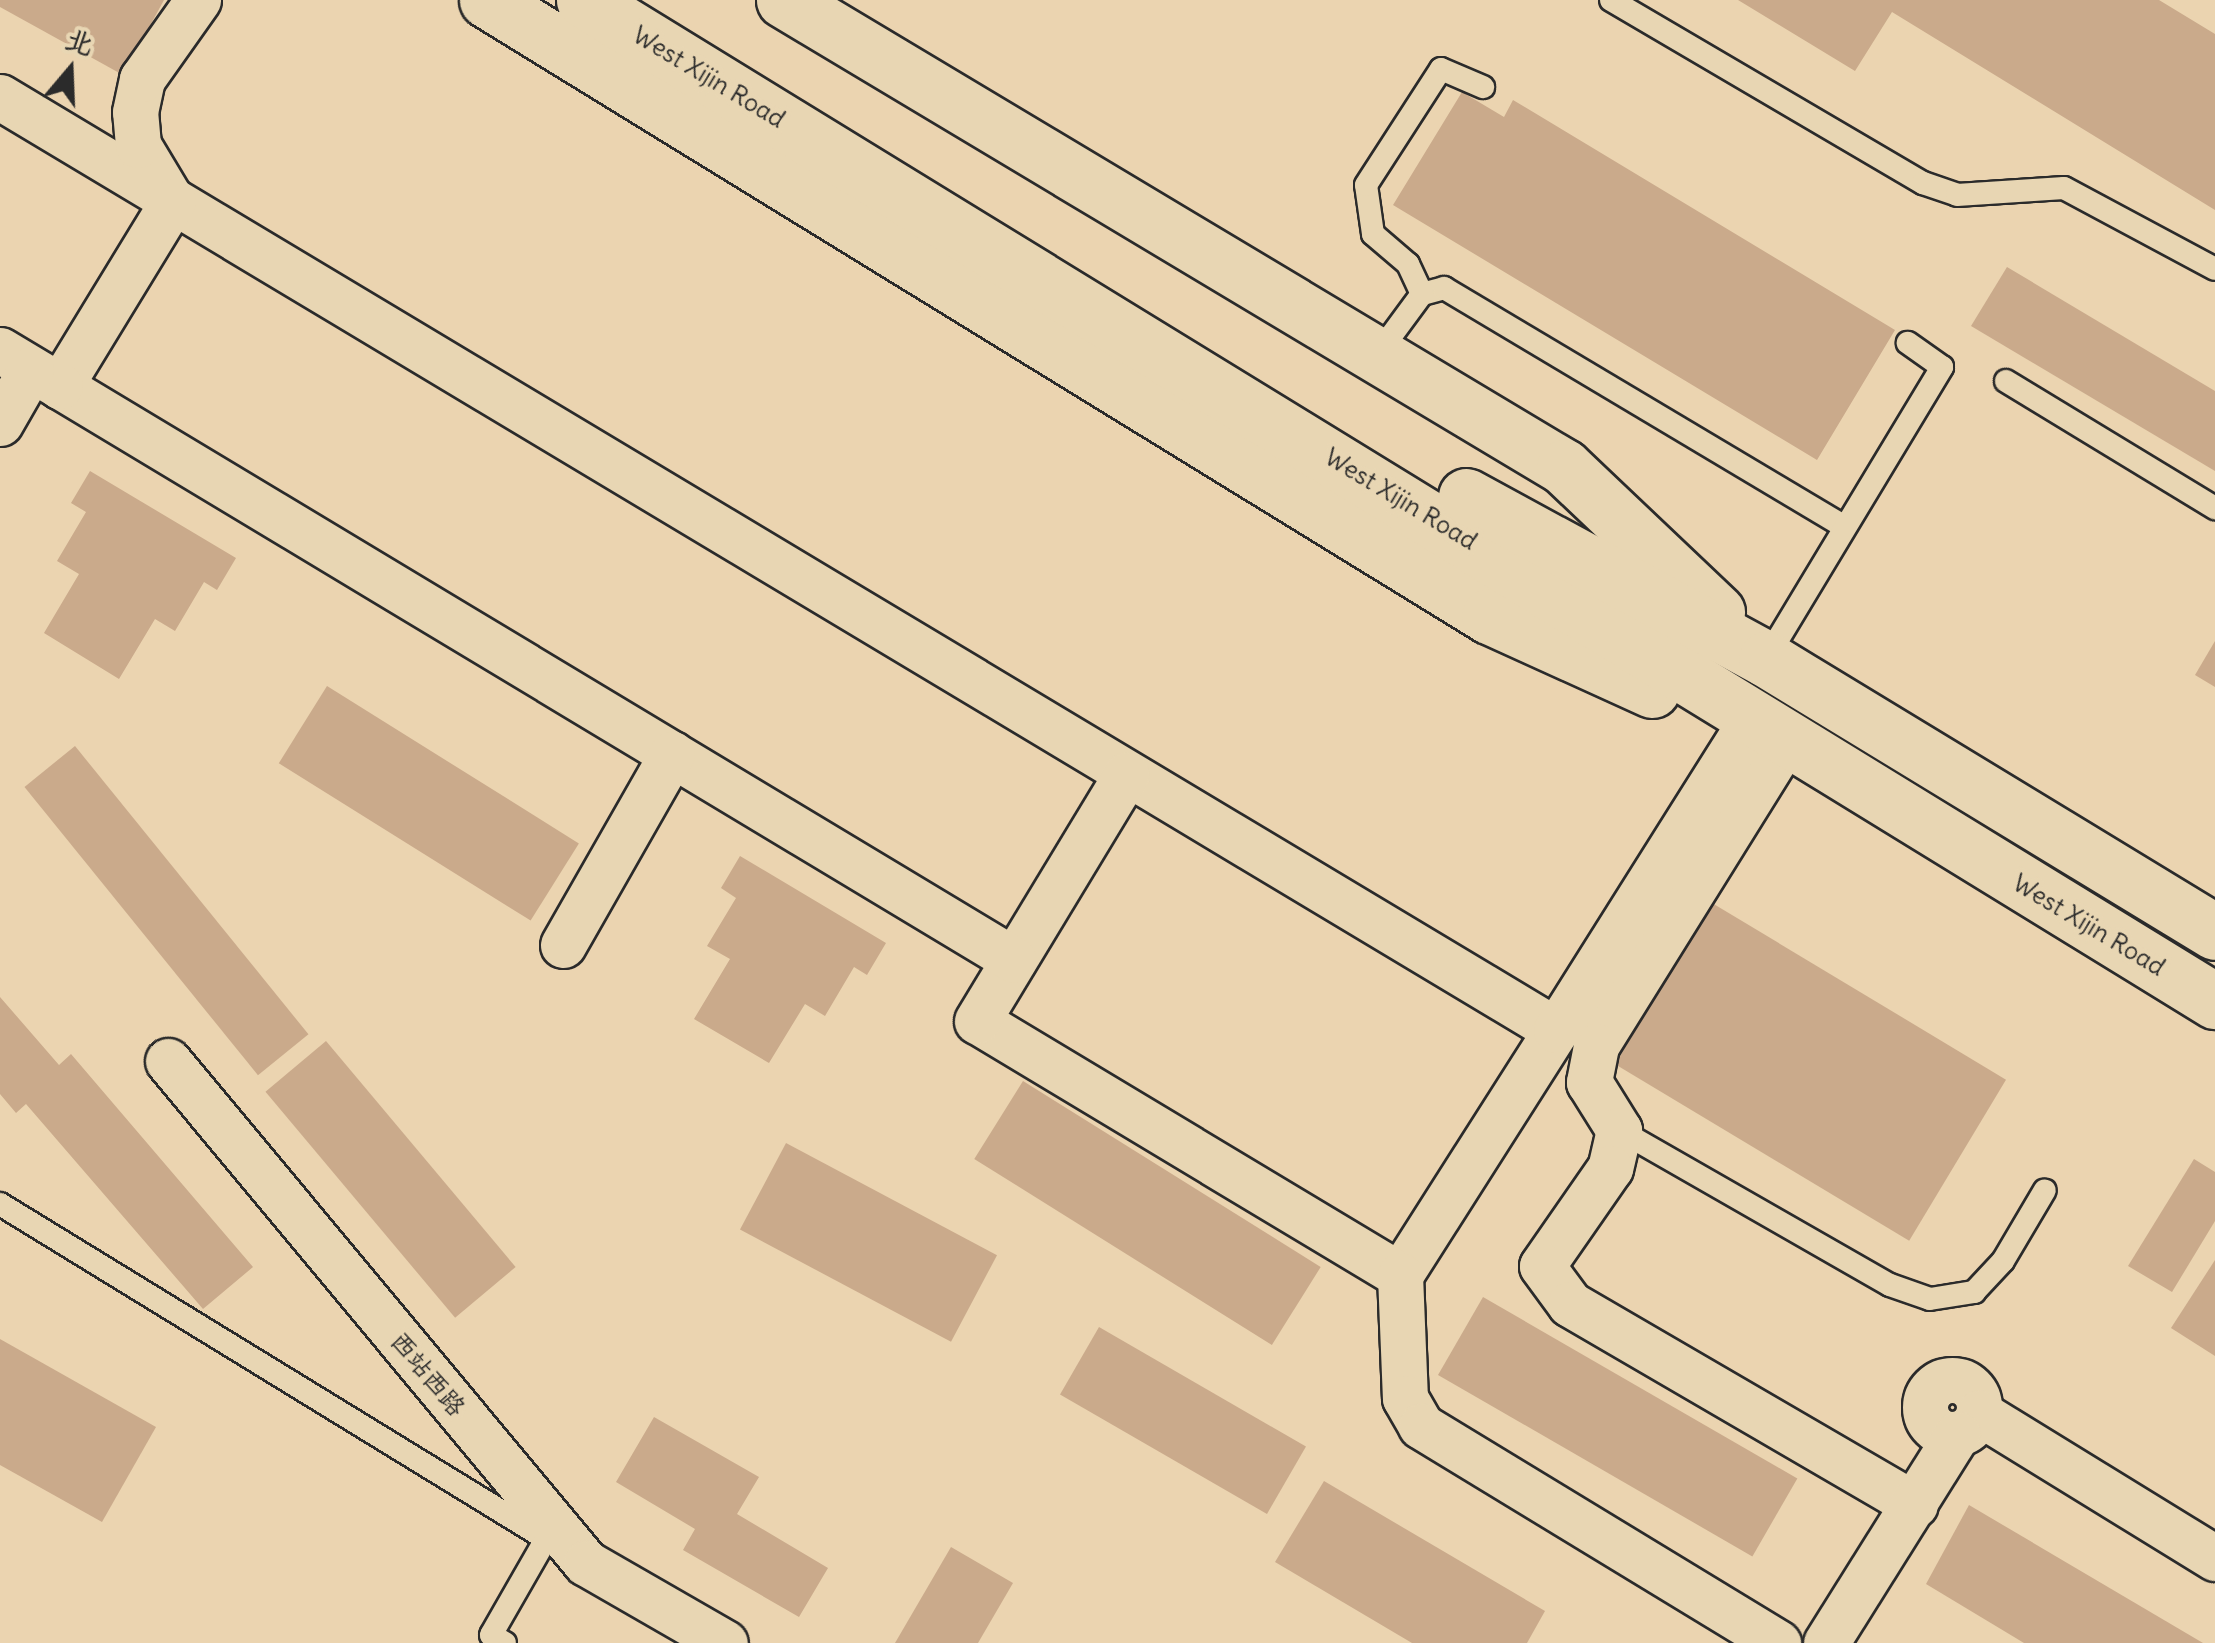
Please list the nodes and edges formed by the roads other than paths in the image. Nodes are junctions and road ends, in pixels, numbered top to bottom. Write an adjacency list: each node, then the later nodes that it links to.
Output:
1 (198, 0): 9 (street)
2 (487, 0): 20 (main road)
3 (584, 0): 20 (main road, West Xijin Road)
4 (646, 0): 19 (main road, West Xijin Road)
5 (784, 0): 13 (main road)
6 (1611, 0): 10 (lane)
7 (1483, 87): 11 (lane)
8 (0, 97): 9 (street)
9 (173, 201): 14 (street); 22 (street)
10 (2215, 270)
11 (1422, 294): 13 (lane); 18 (lane)
12 (1908, 343): 18 (lane)
13 (1377, 355): 19 (main road)
14 (31, 368): 16 (street); 21 (street)
15 (2006, 382): 17 (lane)
16 (0, 423)
17 (2215, 508)
18 (1843, 526): 19 (lane)
19 (1766, 659): 23 (main road, West Xijin Road)
20 (1765, 737): 26 (main road, West Xijin Road); 27 (street); 29 (street)
21 (672, 754): 24 (street); 25 (street)
22 (1126, 774): 25 (street); 27 (street)
23 (2215, 932)
24 (563, 945)
25 (1014, 960): 32 (street)
26 (2215, 1001)
27 (1556, 1030): 32 (street)
28 (168, 1062): 36 (street, 西站西路)
29 (1618, 1130): 30 (lane); 33 (street)
30 (2045, 1190)
31 (0, 1204): 34 (lane)
32 (1400, 1275): 39 (street)
33 (1915, 1505): 35 (street); 40 (street)
34 (546, 1539): 36 (lane); 37 (lane)
35 (2215, 1558)
36 (586, 1562): 38 (street, 西站西路)
37 (506, 1643)
38 (725, 1643)
39 (1778, 1643)
40 (1826, 1643)

